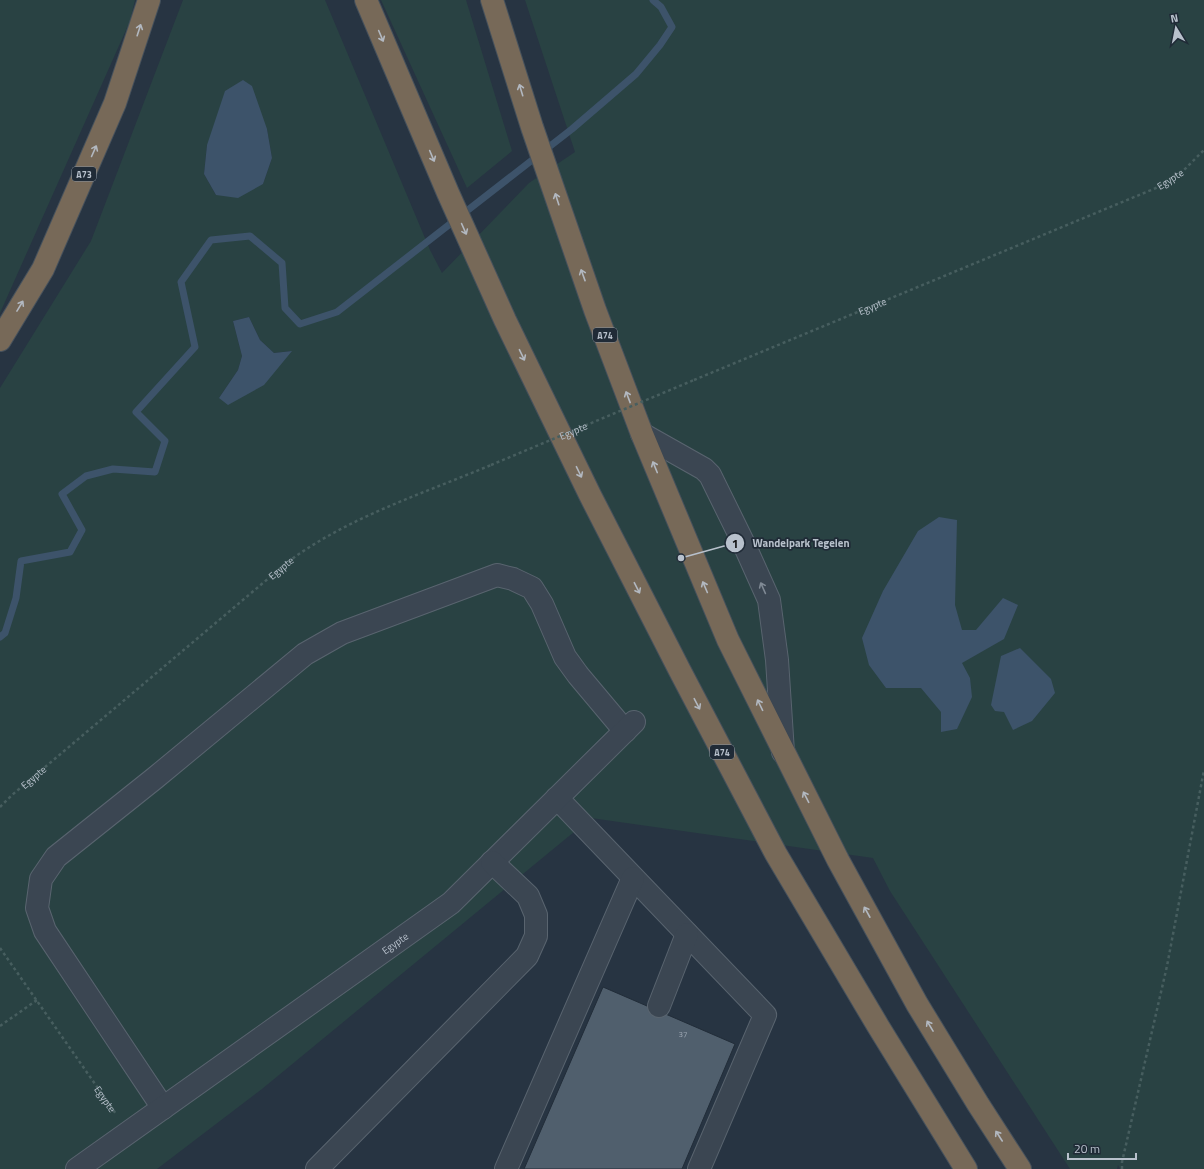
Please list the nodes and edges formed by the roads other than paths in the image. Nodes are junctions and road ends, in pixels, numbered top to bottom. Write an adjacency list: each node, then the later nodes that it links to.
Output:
1 (149, 0): 4 (highway, A73, one-way to 1)
2 (366, 0): 17 (highway, A74, one-way to 17)
3 (492, 0): 5 (highway, A74, one-way to 3)
4 (0, 340)
5 (642, 434): 6 (highway, A74, one-way to 5); 6 (street, A74, one-way to 5)
6 (783, 753): 18 (highway, A74, one-way to 6)
7 (557, 798): 8 (street, Egypte); 9 (street); 12 (street, Egypte)
8 (492, 862): 12 (street, Egypte); 14 (street)
9 (633, 878): 10 (street); 15 (street)
10 (687, 934): 11 (street); 16 (street)
11 (659, 1006)
12 (164, 1108): 13 (street, Egypte)
13 (77, 1169)
14 (317, 1169)
15 (506, 1169)
16 (699, 1169)
17 (966, 1169)
18 (1020, 1169)

